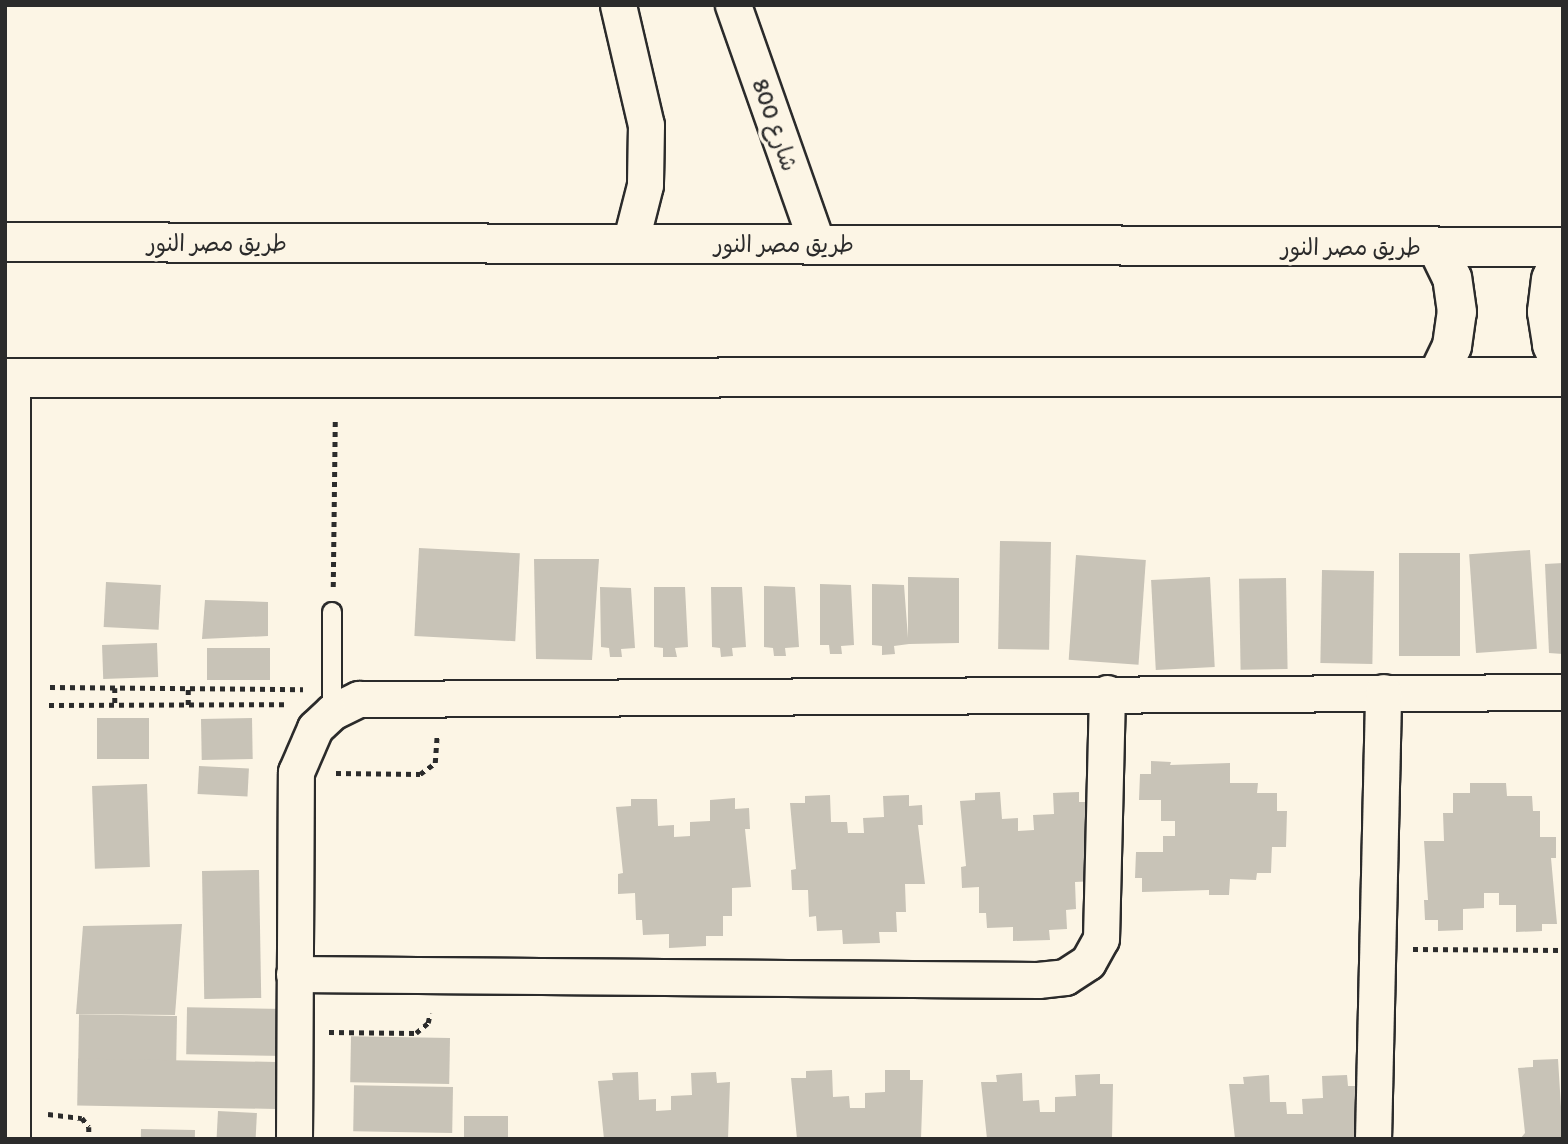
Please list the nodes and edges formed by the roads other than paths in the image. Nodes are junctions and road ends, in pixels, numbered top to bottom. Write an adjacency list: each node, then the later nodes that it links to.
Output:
1 (618, 5): 4 (street)
2 (733, 5): 5 (street, شارع 800)
3 (5, 242): 4 (street, طريق مصر النور)
4 (630, 244): 5 (street, طريق مصر النور)
5 (817, 244): 6 (street, طريق مصر النور)
6 (1437, 247): 7 (street, طريق مصر النور); 9 (street)
7 (1563, 249): 8 (street)
8 (1563, 369)
9 (1437, 377): 10 (street); 11 (street)
10 (1563, 377)
11 (8, 379): 17 (street)
12 (332, 612): 16 (lane)
13 (1383, 692): 14 (street); 15 (street); 21 (street)
14 (1563, 692)
15 (1107, 693): 16 (street); 18 (street)
16 (332, 702): 18 (street)
17 (8, 923): 19 (street)
18 (294, 974): 20 (street)
19 (12, 1126)
20 (294, 1139)
21 (1374, 1139)

